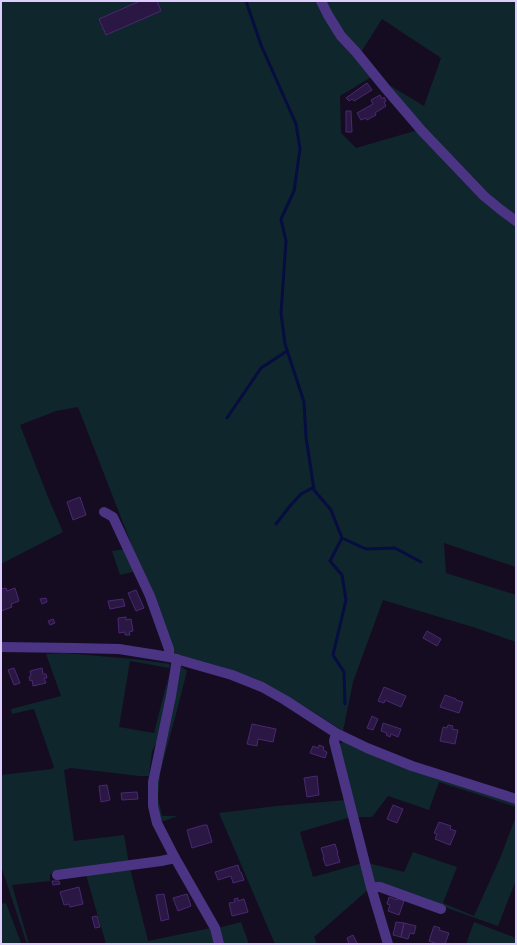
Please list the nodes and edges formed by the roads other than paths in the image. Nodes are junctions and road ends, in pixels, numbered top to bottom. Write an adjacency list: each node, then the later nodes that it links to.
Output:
1 (321, 1): 2 (street)
2 (516, 221)
3 (104, 512): 5 (street)
4 (1, 647): 5 (street)
5 (173, 658): 6 (street); 8 (street)
6 (336, 732): 7 (street); 10 (street)
7 (516, 799)
8 (175, 858): 9 (street); 12 (street)
9 (57, 875)
10 (371, 887): 11 (street); 13 (street)
11 (441, 909)
12 (219, 944)
13 (388, 944)

